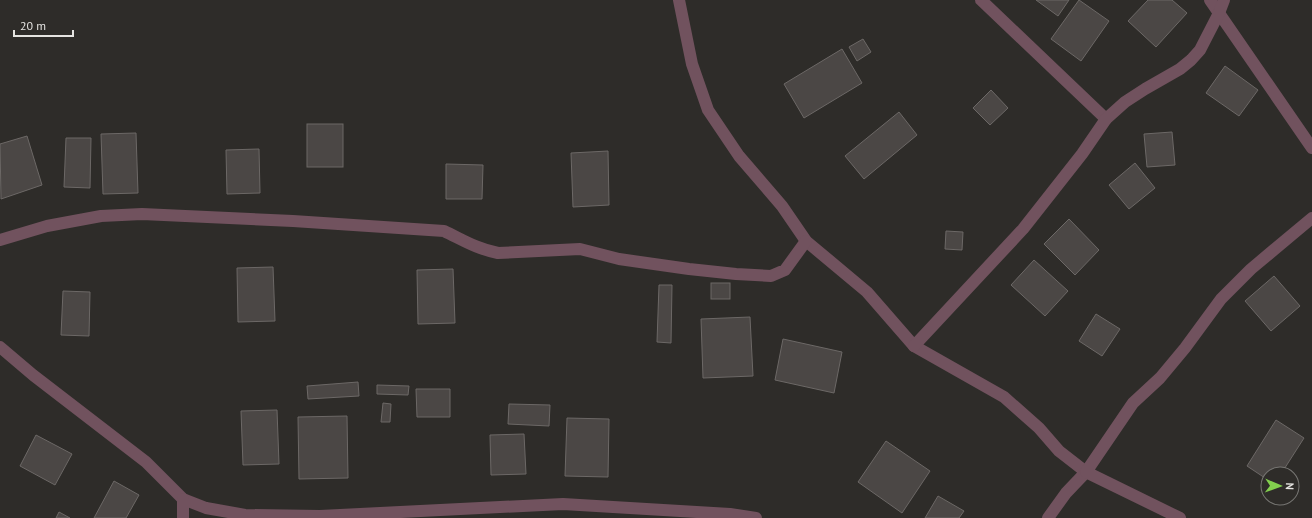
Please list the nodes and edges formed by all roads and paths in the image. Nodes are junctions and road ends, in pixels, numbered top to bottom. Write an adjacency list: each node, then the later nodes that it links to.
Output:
1 (679, 0): 10 (street)
2 (981, 0): 6 (street)
3 (1210, 0): 5 (street)
4 (1224, 0): 5 (street)
5 (1219, 13): 6 (street); 7 (street)
6 (1106, 119): 11 (street)
7 (1312, 148)
8 (1312, 218): 13 (street)
9 (0, 240): 10 (street)
10 (806, 241): 11 (street)
11 (914, 346): 13 (street)
12 (0, 347): 14 (street)
13 (1086, 472): 17 (street); 18 (street)
14 (183, 499): 15 (street); 16 (street)
15 (183, 518)
16 (756, 518)
17 (1048, 518)
18 (1180, 518)

